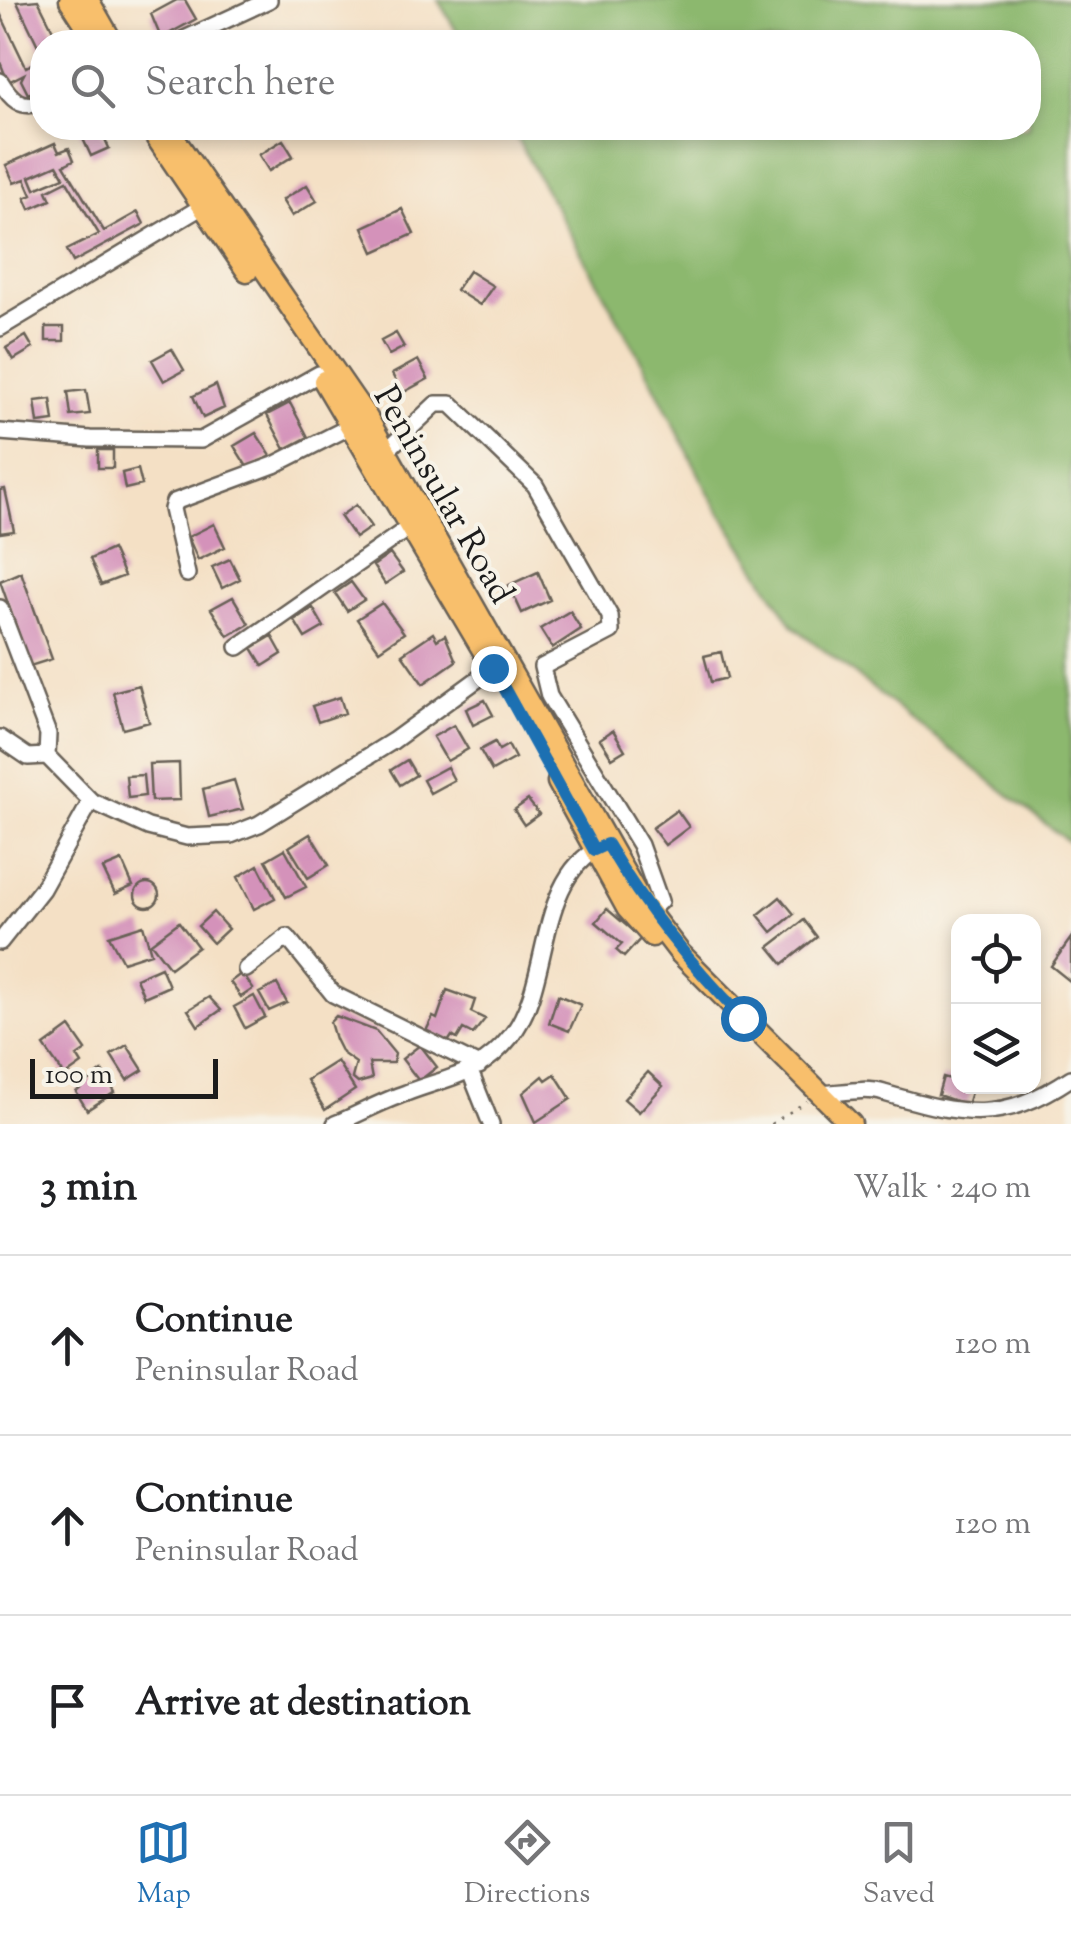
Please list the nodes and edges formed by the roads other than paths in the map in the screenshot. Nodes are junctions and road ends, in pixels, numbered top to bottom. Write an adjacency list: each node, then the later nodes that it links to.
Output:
1 (70, 0): 4 (main road)
2 (88, 0): 5 (main road)
3 (270, 0): 6 (street)
4 (89, 30)
5 (105, 30)
6 (204, 30)
7 (0, 81): 8 (street)
8 (30, 105)
9 (158, 140): 11 (main road, Peninsular Road)
10 (175, 140): 14 (main road, Peninsular Road)
11 (203, 206): 12 (street); 13 (main road, Peninsular Road)
12 (0, 328)
13 (319, 374): 14 (main road, Peninsular Road); 15 (street)
14 (360, 422): 16 (main road, Peninsular Road); 17 (main road, Peninsular Road); 18 (street)
15 (0, 432)
16 (386, 452): 25 (main road, Peninsular Road); 26 (street)
17 (411, 526): 20 (street); 21 (main road, Peninsular Road)
18 (187, 574)
19 (0, 608): 23 (street)
20 (238, 647)
21 (493, 668): 24 (street); 25 (main road, Peninsular Road)
22 (0, 738): 23 (street)
23 (47, 756): 24 (street)
24 (91, 801): 27 (street)
25 (601, 847): 26 (main road, Peninsular Road); 29 (street); 31 (main road, Peninsular Road)
26 (648, 912): 31 (main road, Peninsular Road)
27 (0, 942)
28 (246, 969): 29 (street)
29 (475, 1070): 32 (street); 33 (street)
30 (1071, 1078): 31 (street)
31 (815, 1097): 34 (main road, Peninsular Road); 35 (main road, Peninsular Road)
32 (335, 1124)
33 (491, 1124)
34 (832, 1124)
35 (852, 1124)

